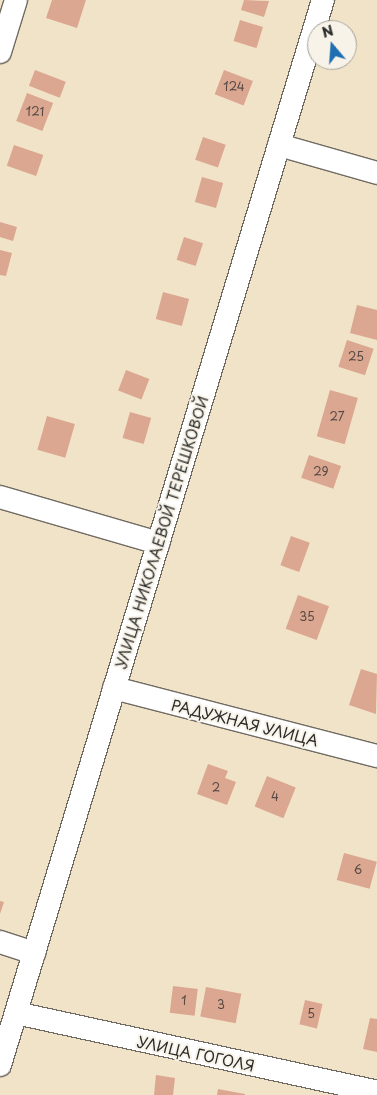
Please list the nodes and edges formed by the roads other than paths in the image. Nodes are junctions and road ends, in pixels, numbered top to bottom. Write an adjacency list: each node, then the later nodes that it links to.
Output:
1 (16, 0): 3 (street)
2 (323, 0): 4 (street, УЛИЦА НИКОЛАЕВОЙ ТЕРЕШКОВОЙ)
3 (0, 52)
4 (279, 146): 5 (street); 7 (street, УЛИЦА НИКОЛАЕВОЙ ТЕРЕШКОВОЙ)
5 (377, 173)
6 (0, 497): 7 (street)
7 (158, 543): 8 (street, УЛИЦА НИКОЛАЕВОЙ ТЕРЕШКОВОЙ)
8 (114, 688): 9 (street, РАДУЖНАЯ УЛИЦА); 11 (street, УЛИЦА НИКОЛАЕВОЙ ТЕРЕШКОВОЙ)
9 (377, 756)
10 (0, 942): 11 (street)
11 (34, 953): 12 (street, УЛИЦА НИКОЛАЕВОЙ ТЕРЕШКОВОЙ)
12 (16, 1013): 13 (street, УЛИЦА НИКОЛАЕВОЙ ТЕРЕШКОВОЙ); 14 (street, УЛИЦА ГОГОЛЯ)
13 (0, 1065)
14 (377, 1092)

